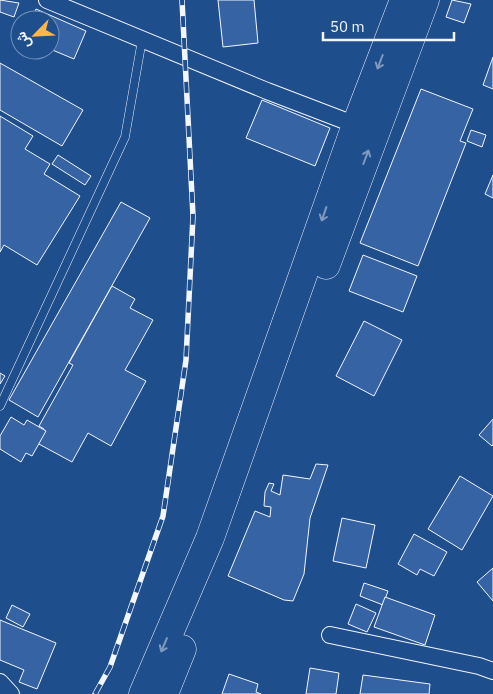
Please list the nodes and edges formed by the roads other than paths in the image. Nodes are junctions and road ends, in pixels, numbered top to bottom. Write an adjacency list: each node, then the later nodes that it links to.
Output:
1 (47, 0): 4 (street)
2 (404, 0): 5 (highway, one-way to 5)
3 (425, 0): 12 (highway, one-way to 3)
4 (142, 40): 5 (street); 6 (lane)
5 (356, 125): 11 (highway, one-way to 11)
6 (0, 406)
7 (330, 635): 8 (street)
8 (493, 671)
9 (0, 682): 10 (street)
10 (11, 694)
11 (143, 694)
12 (164, 694)

